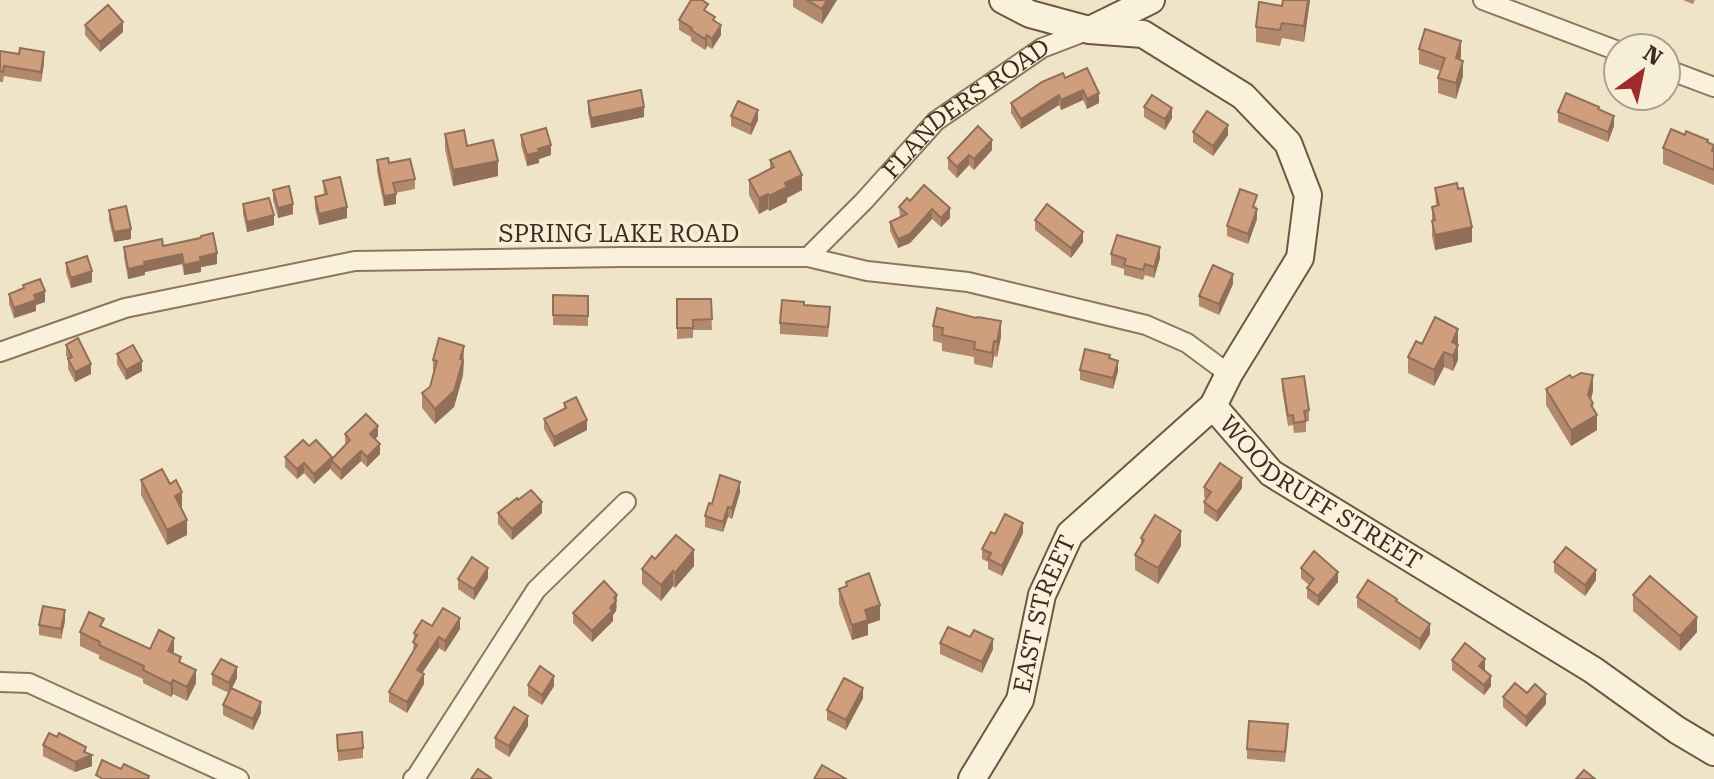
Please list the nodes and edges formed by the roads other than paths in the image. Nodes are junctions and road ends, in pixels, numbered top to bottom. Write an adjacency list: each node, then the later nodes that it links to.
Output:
1 (1003, 0): 4 (street, WOODRUFF STREET)
2 (1151, 0): 4 (street, FLANDERS ROAD)
3 (1483, 0): 5 (street)
4 (1089, 30): 8 (street, FLANDERS ROAD); 10 (street, WOODRUFF STREET)
5 (1602, 45)
6 (1682, 75): 7 (street)
7 (1714, 87)
8 (808, 257): 9 (street, SPRING LAKE ROAD); 10 (street, SPRING LAKE ROAD)
9 (0, 352)
10 (1229, 374): 11 (street, WOODRUFF STREET)
11 (1213, 406): 14 (street, WOODRUFF STREET); 17 (street, EAST STREET)
12 (626, 502): 16 (street)
13 (0, 682): 15 (street)
14 (1714, 752)
15 (239, 779)
16 (413, 779)
17 (972, 779)

